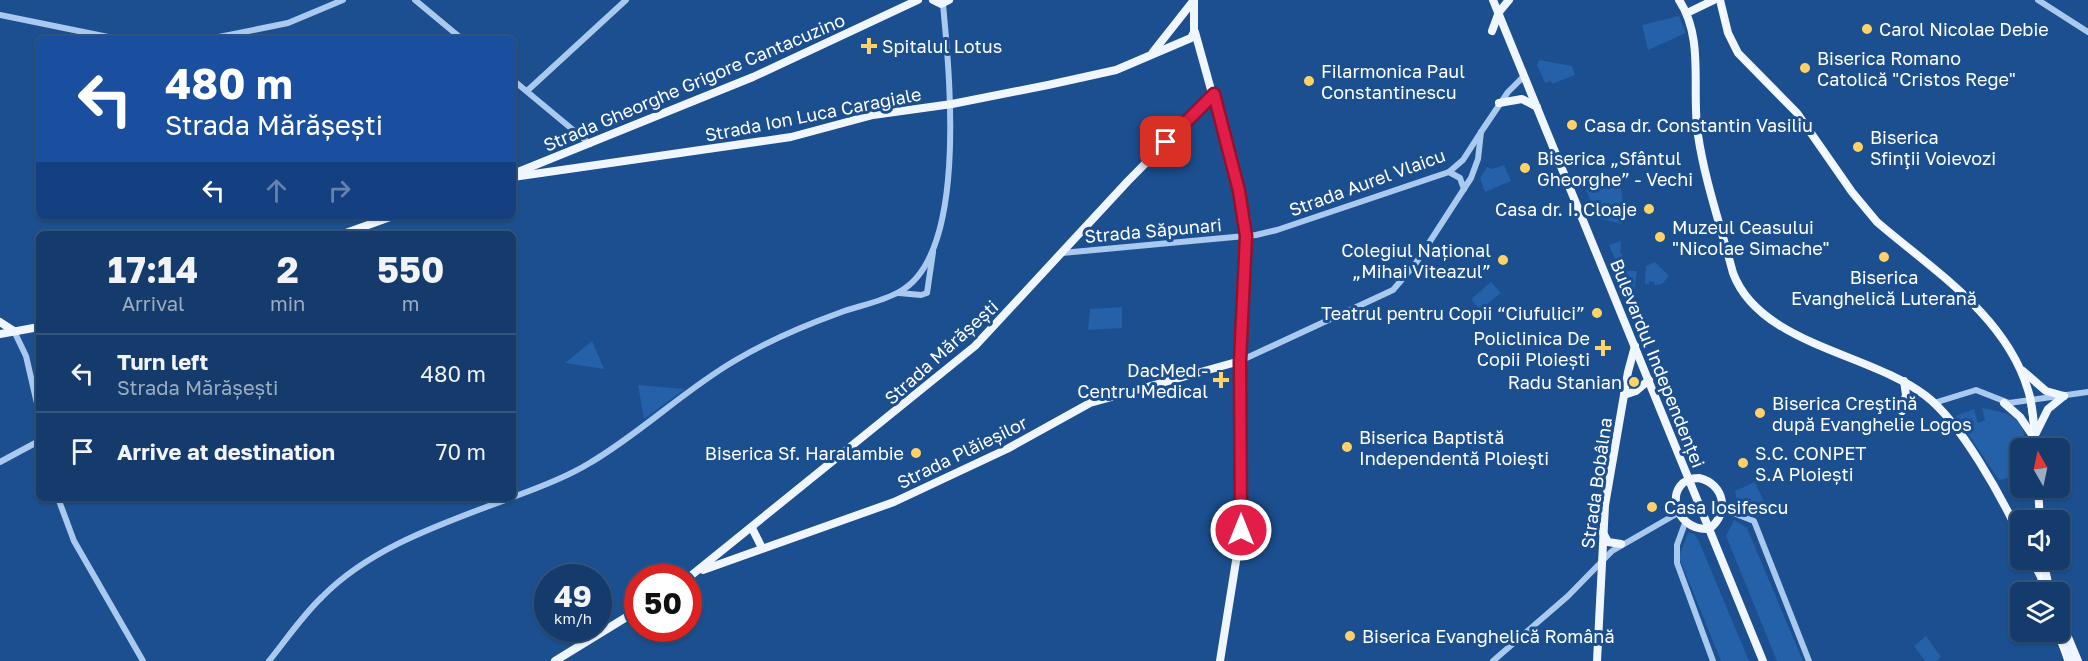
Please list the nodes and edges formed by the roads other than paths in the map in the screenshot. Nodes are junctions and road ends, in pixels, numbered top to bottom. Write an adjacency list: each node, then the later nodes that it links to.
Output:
1 (343, 0): 22 (street)
2 (415, 0): 23 (street)
3 (626, 0): 29 (street)
4 (918, 0): 35 (main road, Strada Gheorghe Grigore Cantacuzino)
5 (933, 0): 13 (main road)
6 (1194, 0): 17 (main road, Strada Ion Luca Caragiale); 18 (main road, Strada Ion Luca Caragiale)
7 (1493, 0): 14 (main road, Bulevardul Independenței)
8 (1509, 0): 14 (main road)
9 (1679, 0): 16 (main road)
10 (1714, 0): 16 (main road)
11 (1720, 0): 56 (main road)
12 (2038, 0): 20 (street)
13 (946, 2): 32 (street)
14 (1499, 12): 19 (main road); 27 (main road, Bulevardul Independenței)
15 (0, 15): 21 (street)
16 (1688, 16): 58 (main road)
17 (1175, 25): 18 (main road); 24 (main road); 26 (main road, Strada Ion Luca Caragiale)
18 (1194, 30): 24 (main road, Strada Ion Luca Caragiale); 25 (main road)
19 (1492, 31)
20 (2088, 32)
21 (103, 36)
22 (226, 36)
23 (458, 36)
24 (1184, 40): 25 (main road); 26 (main road, Strada Ion Luca Caragiale)
25 (1199, 47): 30 (main road)
26 (1150, 55): 32 (main road, Strada Ion Luca Caragiale)
27 (1524, 76): 31 (street, Strada Aurel Vlaicu); 33 (main road, Bulevardul Independenței)
28 (516, 82): 29 (street)
29 (527, 91): 35 (street)
30 (1214, 94): 42 (main road); 44 (main road, Strada Mărășești)
31 (1499, 103): 33 (main road); 34 (street, Strada Aurel Vlaicu)
32 (952, 104): 38 (main road, Strada Ion Luca Caragiale); 43 (street)
33 (1537, 107): 54 (main road, Bulevardul Independenței)
34 (1481, 132): 36 (street, Strada Aurel Vlaicu); 39 (street)
35 (590, 144): 37 (main road, Strada Gheorghe Grigore Cantacuzino)
36 (1449, 172): 39 (street); 42 (street, Strada Aurel Vlaicu)
37 (516, 175)
38 (516, 176)
39 (1464, 189): 55 (street)
40 (385, 219): 41 (main road)
41 (351, 231)
42 (1246, 236): 44 (street, Strada Săpunari); 55 (main road)
43 (934, 243): 45 (street); 46 (street)
44 (1062, 253): 80 (main road, Strada Mărășești)
45 (915, 281): 46 (street); 47 (street); 48 (street)
46 (930, 285): 48 (street)
47 (898, 293): 48 (street); 73 (street)
48 (916, 294)
49 (0, 322): 52 (main road)
50 (36, 327): 52 (main road)
51 (0, 329): 52 (main road)
52 (14, 331): 53 (main road); 62 (street)
53 (0, 334)
54 (1635, 346): 57 (main road, Bulevardul Independenței); 60 (main road, Strada Bobâlna)
55 (1240, 361): 84 (main road, Strada Plăieșilor); 98 (main road)
56 (2020, 368): 61 (main road); 63 (main road)
57 (1648, 380): 60 (main road); 72 (main road, Bulevardul Independenței)
58 (1904, 381): 64 (main road); 66 (main road)
59 (2088, 392): 61 (street)
60 (1624, 395): 82 (main road, Strada Bobâlna)
61 (2064, 396): 63 (street); 69 (main road)
62 (36, 399)
63 (2031, 401): 65 (street); 68 (main road)
64 (1934, 403): 65 (street); 78 (main road)
65 (2004, 403): 67 (main road)
66 (1902, 411)
67 (2032, 438)
68 (2034, 438)
69 (2037, 438)
70 (36, 443): 71 (street)
71 (0, 462)
72 (1688, 479): 76 (main road); 77 (main road); 81 (main road, Bulevardul Independenței)
73 (516, 495)
74 (59, 501): 95 (street)
75 (502, 501): 96 (street)
76 (1723, 508): 81 (main road); 103 (street)
77 (1678, 513): 79 (main road); 83 (street)
78 (2010, 518)
79 (1685, 523): 81 (main road); 101 (street)
80 (752, 528): 84 (main road); 86 (main road, Strada Mărășești)
81 (1709, 529): 102 (main road, Bulevardul Independenței)
82 (1602, 531): 83 (main road); 85 (main road, Strada Bobâlna)
83 (1621, 544): 85 (street)
84 (762, 548): 87 (main road, Strada Plăieșilor)
85 (1600, 562): 99 (street); 100 (main road, Strada Bobâlna)
86 (702, 567)
87 (702, 570)
88 (2037, 570): 90 (main road)
89 (2041, 570): 90 (main road)
90 (2041, 578): 91 (main road)
91 (2042, 582)
92 (624, 619): 97 (main road)
93 (2061, 642): 104 (main road)
94 (2070, 642): 105 (main road)
95 (143, 661)
96 (270, 661)
97 (555, 661)
98 (1220, 661)
99 (1493, 661)
100 (1597, 661)
101 (1713, 661)
102 (1763, 661)
103 (1809, 661)
104 (2070, 661)
105 (2078, 661)

